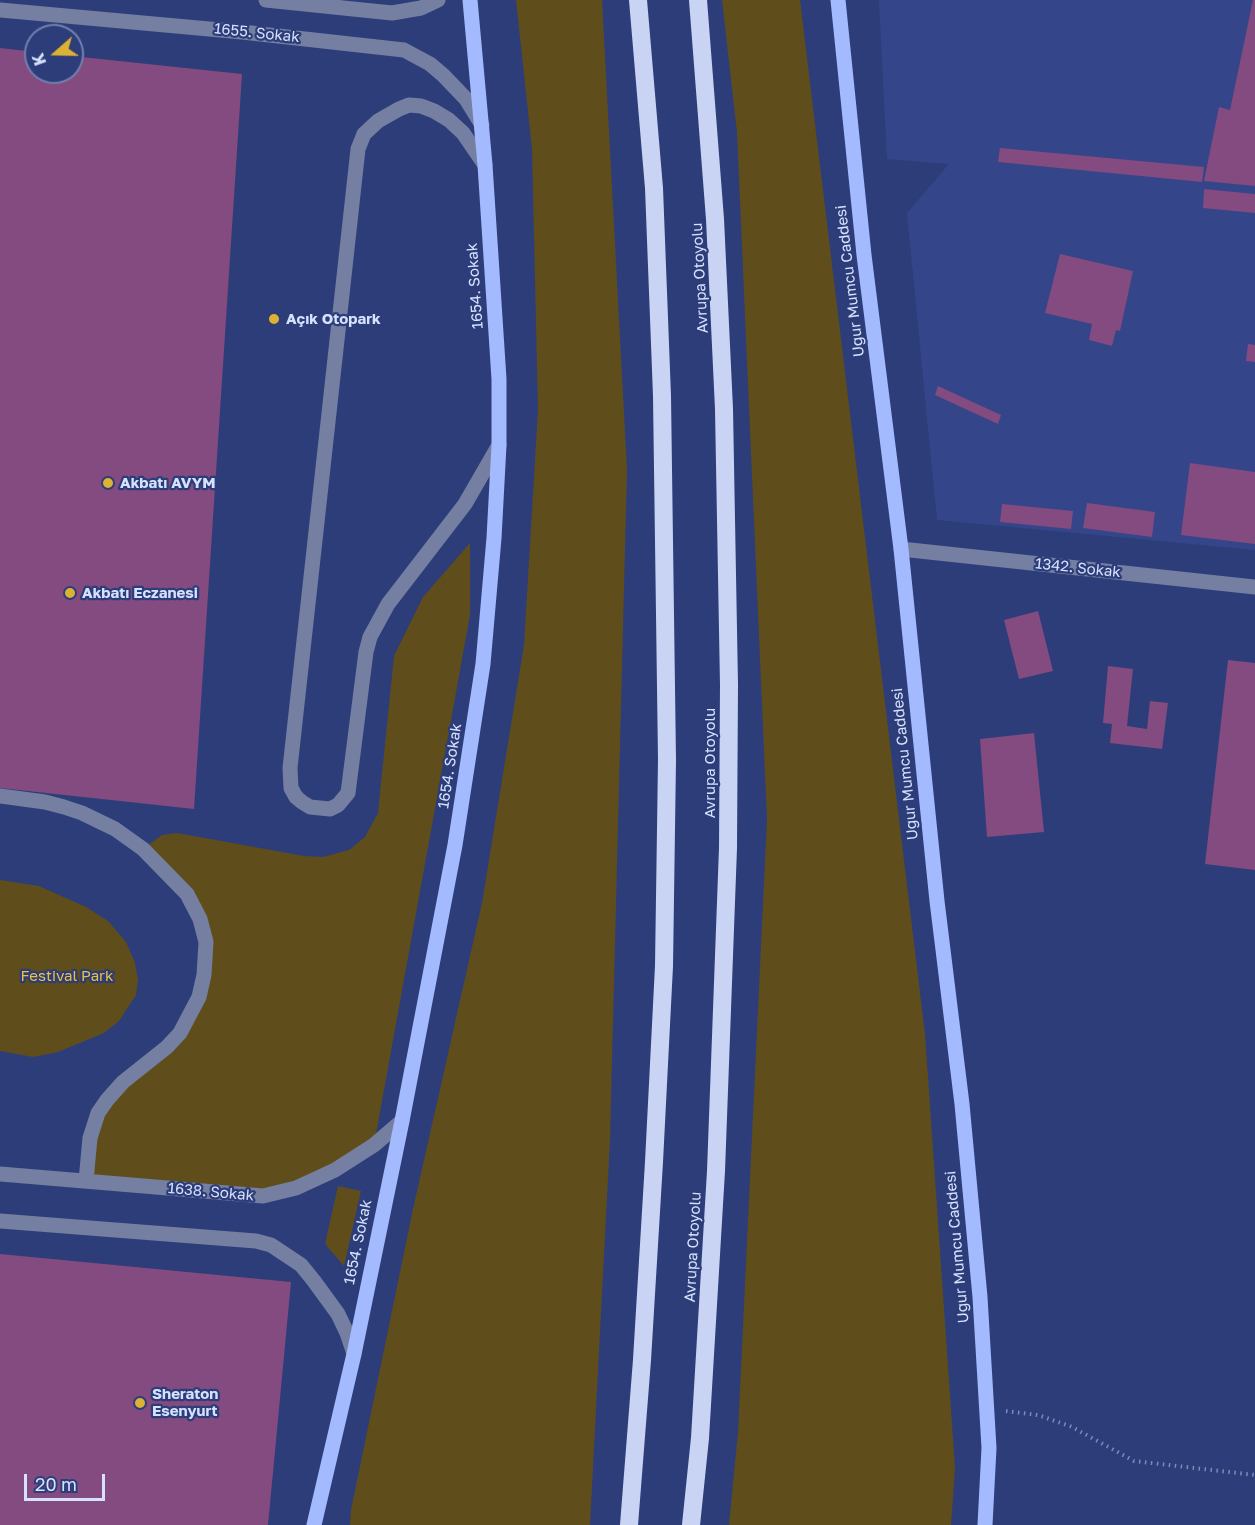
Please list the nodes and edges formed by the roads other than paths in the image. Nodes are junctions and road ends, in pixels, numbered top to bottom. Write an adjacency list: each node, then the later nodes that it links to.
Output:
1 (266, 0): 2 (street)
2 (438, 0)
3 (470, 0): 8 (main road, 1654. Sokak)
4 (638, 0): 20 (highway)
5 (698, 0): 21 (highway, Avrupa Otoyolu)
6 (838, 0): 11 (main road, Uğur Mumcu Caddesi)
7 (0, 10): 8 (street, 1655. Sokak)
8 (482, 125): 9 (main road, 1654. Sokak)
9 (485, 165): 10 (main road, 1654. Sokak); 10 (street)
10 (499, 445): 14 (main road, 1654. Sokak)
11 (901, 549): 12 (street, 1342. Sokak); 22 (main road, Uğur Mumcu Caddesi)
12 (1255, 587)
13 (0, 796): 16 (street)
14 (402, 1121): 16 (street, 1638. Sokak); 18 (main road, 1654. Sokak)
15 (0, 1174): 16 (street, 1638. Sokak)
16 (87, 1181)
17 (0, 1221): 18 (street)
18 (354, 1354): 19 (main road, 1654. Sokak)
19 (314, 1525)
20 (629, 1525)
21 (691, 1525)
22 (985, 1525)

